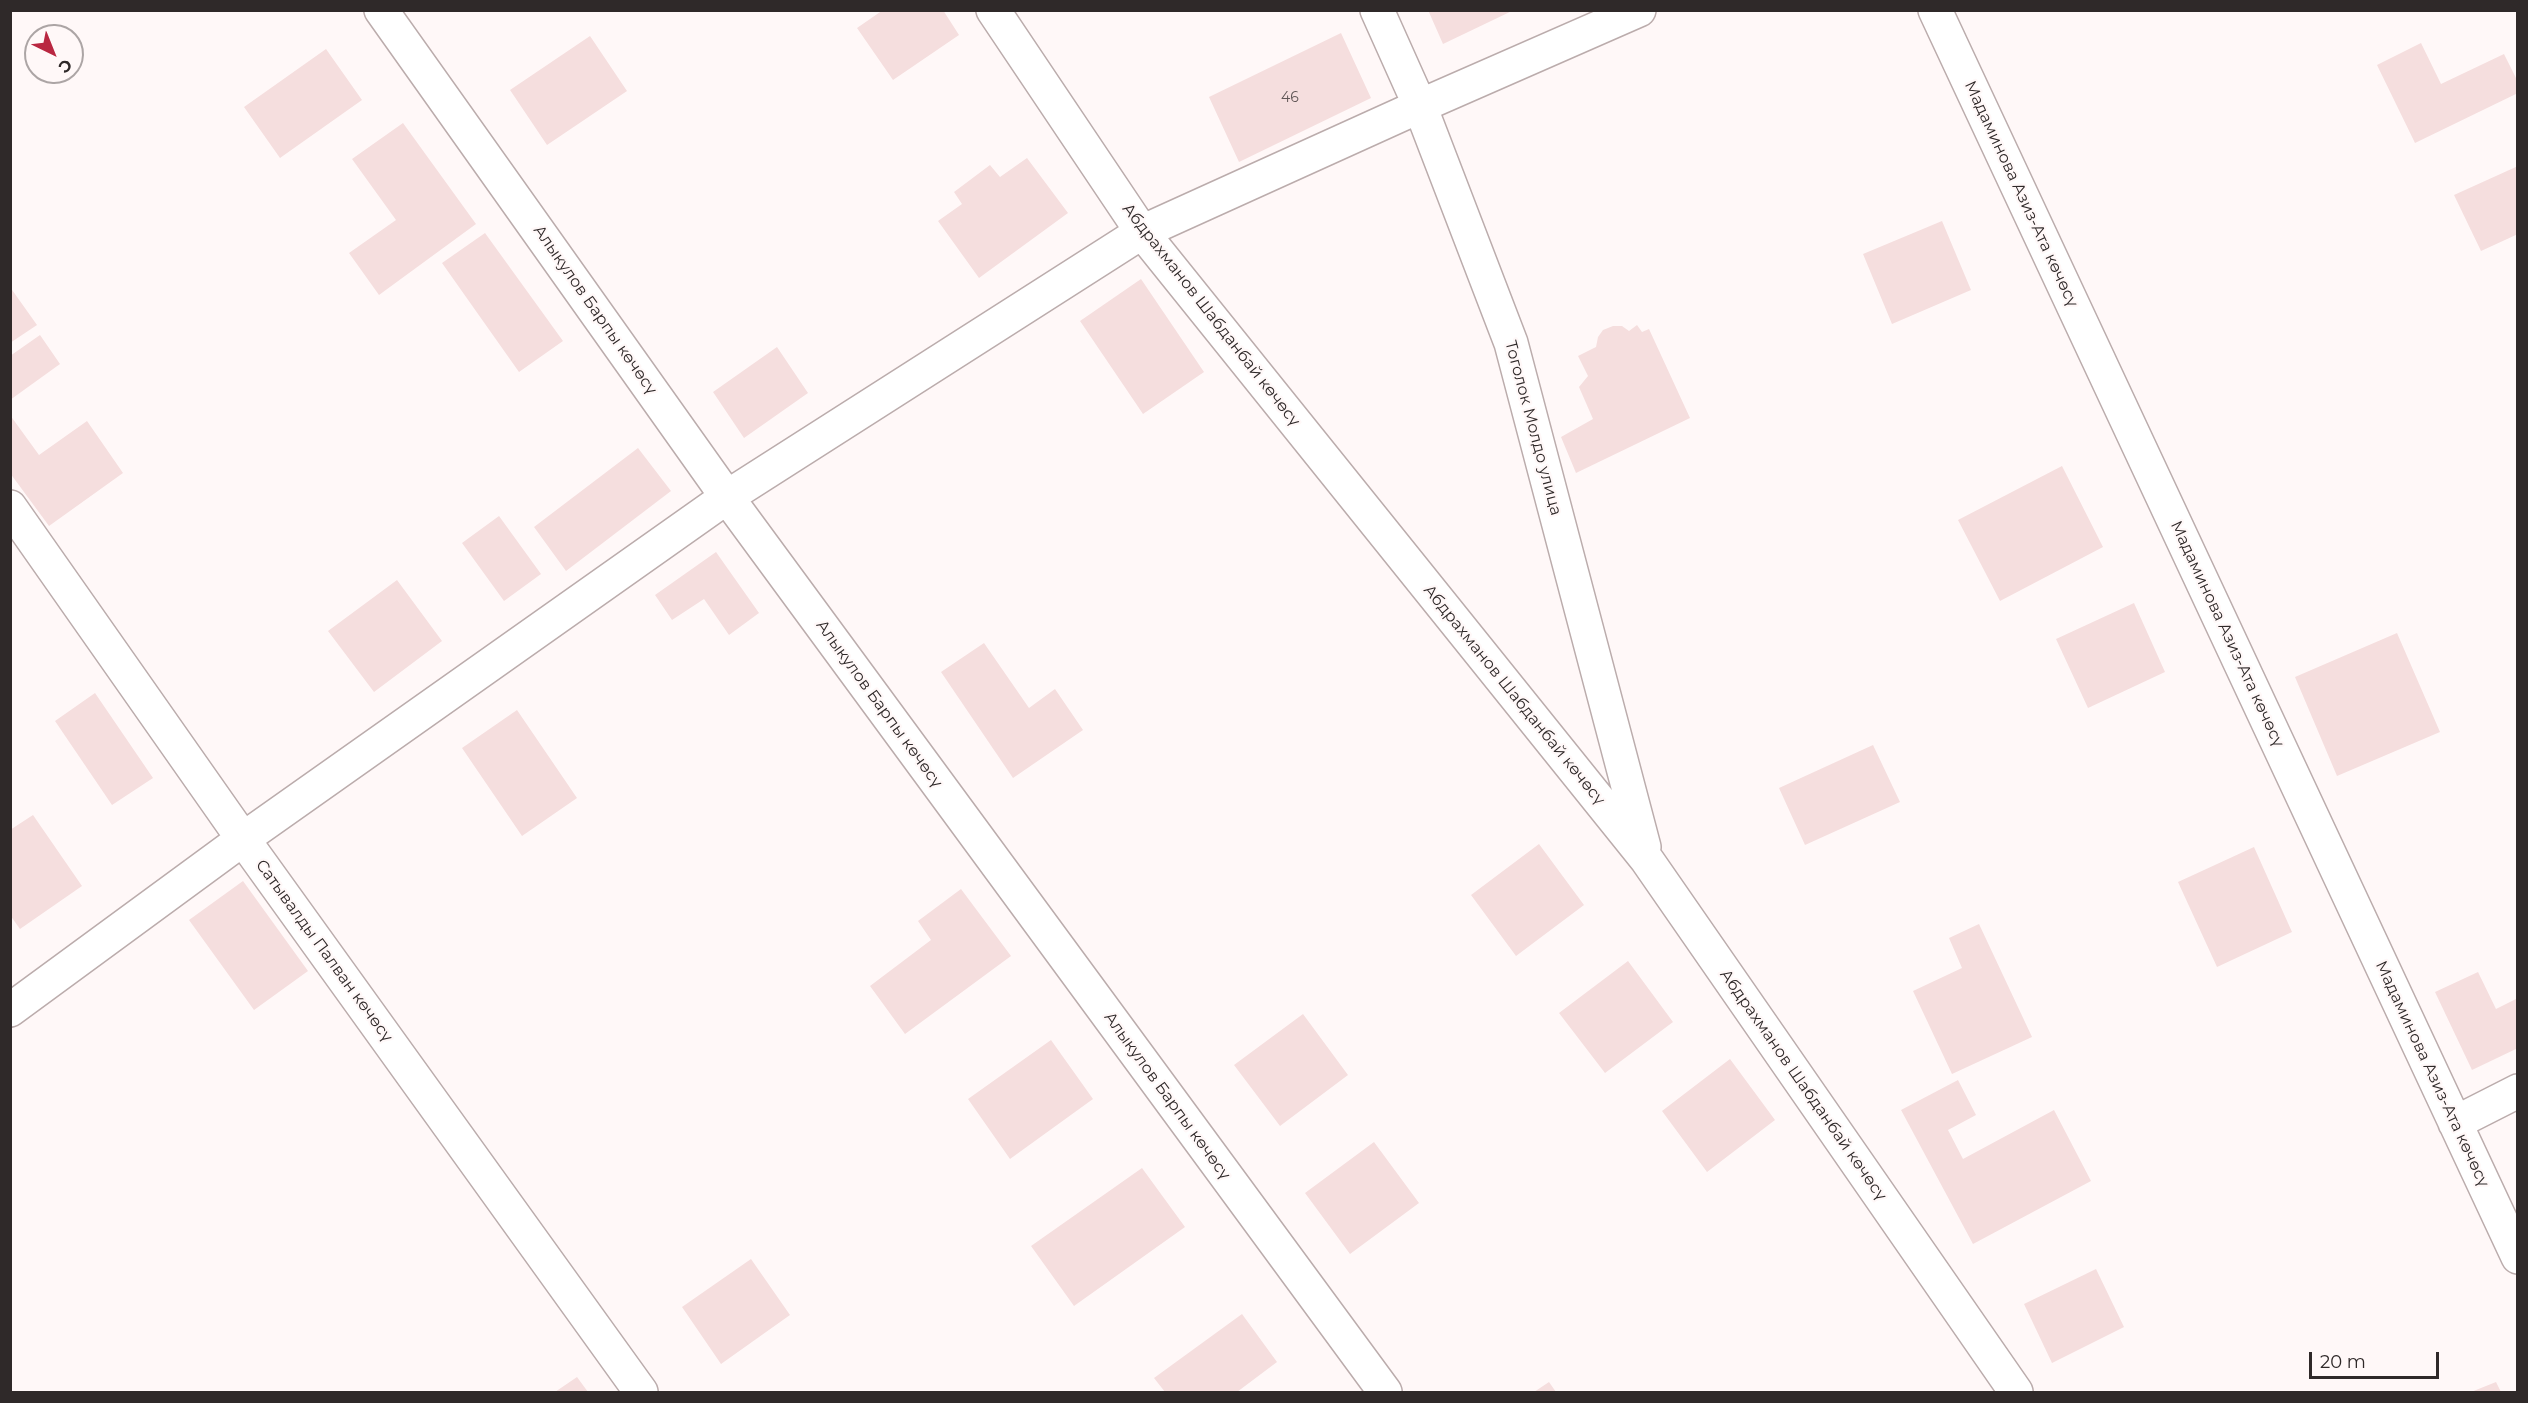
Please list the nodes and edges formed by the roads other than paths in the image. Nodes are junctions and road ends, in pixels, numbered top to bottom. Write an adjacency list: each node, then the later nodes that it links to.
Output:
1 (381, 10): 8 (street, Алыкулов Барпы көчөсү)
2 (993, 10): 7 (street, Абдрахманов Шабданбай көчөсү)
3 (1377, 10): 6 (street, Тоголок Молдо улица)
4 (1639, 10): 6 (street)
5 (1935, 10): 14 (street, Мадаминова Азиз-Ата көчөсү)
6 (1420, 106): 7 (street); 11 (street, Тоголок Молдо улица)
7 (1142, 232): 8 (street); 11 (street, Абдрахманов Шабданбай көчөсү)
8 (727, 497): 10 (street); 17 (street, Алыкулов Барпы көчөсү)
9 (10, 507): 10 (street, Сатывалды Палван көчөсү)
10 (243, 839): 12 (street); 16 (street, Сатывалды Палван көчөсү)
11 (1647, 860): 18 (street, Абдрахманов Шабданбай көчөсү)
12 (10, 1010)
13 (2517, 1091): 14 (street)
14 (2455, 1123): 15 (street, Мадаминова Азиз-Ата көчөсү)
15 (2517, 1257)
16 (641, 1392)
17 (1385, 1392)
18 (2016, 1392)

